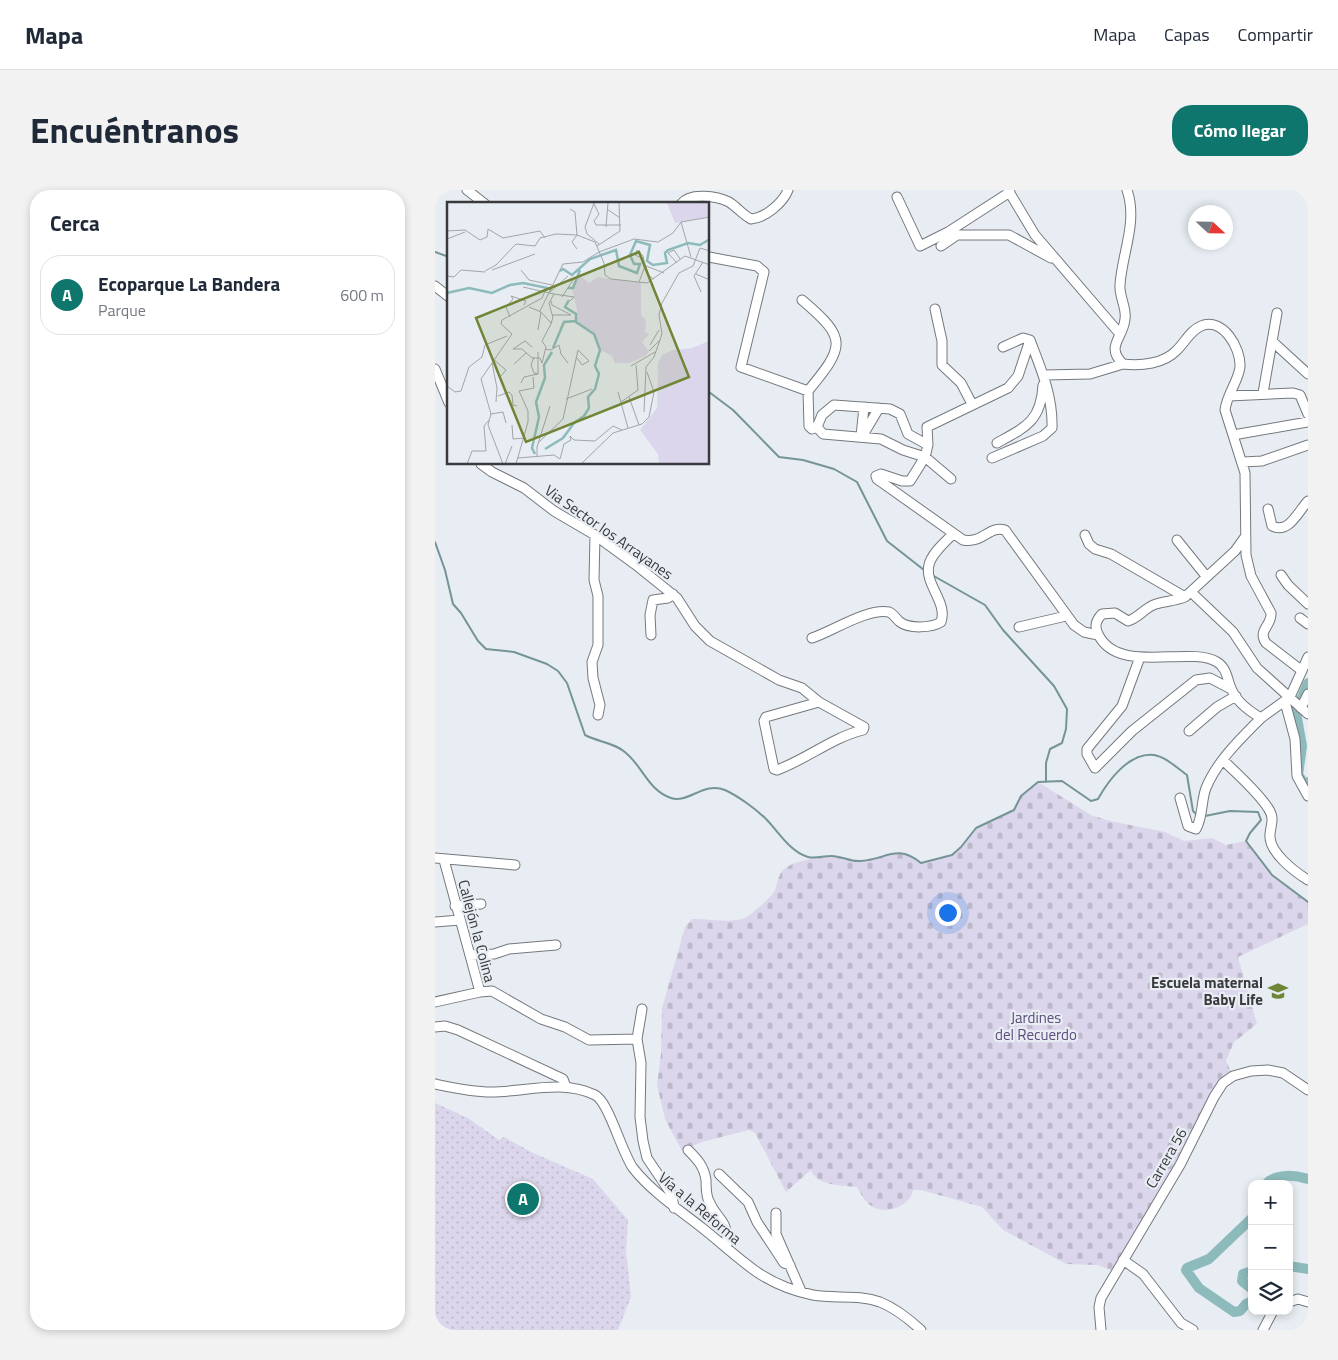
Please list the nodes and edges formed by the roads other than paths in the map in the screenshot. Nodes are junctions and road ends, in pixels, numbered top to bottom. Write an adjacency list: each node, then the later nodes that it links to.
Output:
1 (467, 190): 6 (street)
2 (788, 190): 7 (street)
3 (1127, 190): 16 (street)
4 (1009, 191): 5 (street); 10 (street)
5 (897, 197)
6 (482, 202)
7 (683, 202)
8 (941, 246): 10 (street)
9 (710, 258): 24 (street)
10 (1056, 260): 16 (street)
11 (435, 286): 12 (street)
12 (447, 296)
13 (802, 300): 24 (street)
14 (935, 309): 28 (street)
15 (1277, 313): 18 (street)
16 (1120, 334): 20 (street)
17 (1030, 340): 19 (street); 23 (street); 28 (street)
18 (1273, 342): 22 (street); 25 (street)
19 (1003, 346)
20 (1123, 364): 23 (street); 26 (street)
21 (435, 371): 27 (street)
22 (1308, 374)
23 (1044, 375): 36 (street); 40 (street)
24 (808, 391): 33 (street)
25 (1263, 393): 26 (street); 31 (street)
26 (1229, 396): 34 (street)
27 (447, 398)
28 (972, 404): 37 (street)
29 (864, 407): 30 (street); 33 (street); 35 (street)
30 (879, 408): 35 (street); 37 (street)
31 (1308, 414)
32 (1308, 422): 34 (street)
33 (817, 427): 35 (street)
34 (1233, 435): 41 (street)
35 (862, 436): 39 (street)
36 (997, 443)
37 (928, 445): 39 (street)
38 (1308, 445): 41 (street)
39 (925, 457): 43 (street); 46 (street)
40 (992, 458)
41 (1243, 462): 47 (street)
42 (482, 465): 48 (street, Via Sector los Arrayanes)
43 (951, 479)
44 (1308, 501): 45 (street)
45 (1268, 509)
46 (953, 534): 56 (street); 62 (street)
47 (1246, 534): 52 (street); 65 (street)
48 (595, 535): 53 (street, Via Sector los Arrayanes); 71 (street)
49 (1085, 535): 54 (street)
50 (1177, 540): 52 (street)
51 (1281, 575): 55 (street)
52 (1207, 576): 54 (street)
53 (673, 594): 60 (street); 69 (street, Via Sector los Arrayanes)
54 (1188, 594): 61 (street); 68 (street)
55 (1308, 604)
56 (1066, 616): 59 (street); 61 (street)
57 (1299, 618): 58 (street)
58 (1308, 624)
59 (1019, 627)
60 (651, 635)
61 (1098, 635): 64 (street)
62 (812, 638)
63 (1308, 657): 65 (street)
64 (1140, 658): 66 (street); 66 (street)
65 (1301, 670): 68 (street)
66 (1234, 693): 72 (street); 73 (street)
67 (1308, 694): 70 (street)
68 (1289, 700): 70 (street); 72 (street); 75 (street)
69 (819, 702): 69 (street, Via Sector los Arrayanes)
70 (1304, 710)
71 (598, 715)
72 (1261, 718): 74 (street)
73 (1189, 731)
74 (1223, 760): 76 (street); 79 (street)
75 (1308, 796)
76 (1180, 798)
77 (440, 859): 78 (street); 81 (street, Callejón la Colina)
78 (515, 865)
79 (1308, 880)
80 (481, 904): 81 (street)
81 (455, 906): 82 (street, Callejón la Colina)
82 (460, 920): 83 (street); 85 (street, Callejón la Colina)
83 (435, 922)
84 (556, 945): 85 (street)
85 (470, 955): 86 (street, Callejón la Colina)
86 (480, 992): 87 (street); 90 (street, Callejón la Colina)
87 (435, 1002)
88 (642, 1009): 90 (street)
89 (435, 1027): 92 (street)
90 (637, 1039): 96 (street)
91 (435, 1084): 92 (street, Vía a la Reforma)
92 (566, 1087): 96 (street, Vía a la Reforma)
93 (1308, 1090): 99 (street, Carrera 56)
94 (688, 1150): 98 (street)
95 (719, 1174): 100 (street)
96 (674, 1208): 98 (street, Vía a la Reforma)
97 (776, 1213): 100 (street)
98 (727, 1248): 101 (street, Vía a la Reforma)
99 (1123, 1260): 106 (street, Carrera 56); 107 (street)
100 (790, 1265): 101 (street)
101 (801, 1291): 105 (street, Vía a la Reforma)
102 (1293, 1301): 103 (street)
103 (1308, 1302)
104 (1271, 1315): 108 (street)
105 (921, 1330)
106 (1101, 1330)
107 (1193, 1330)
108 (1263, 1330)

